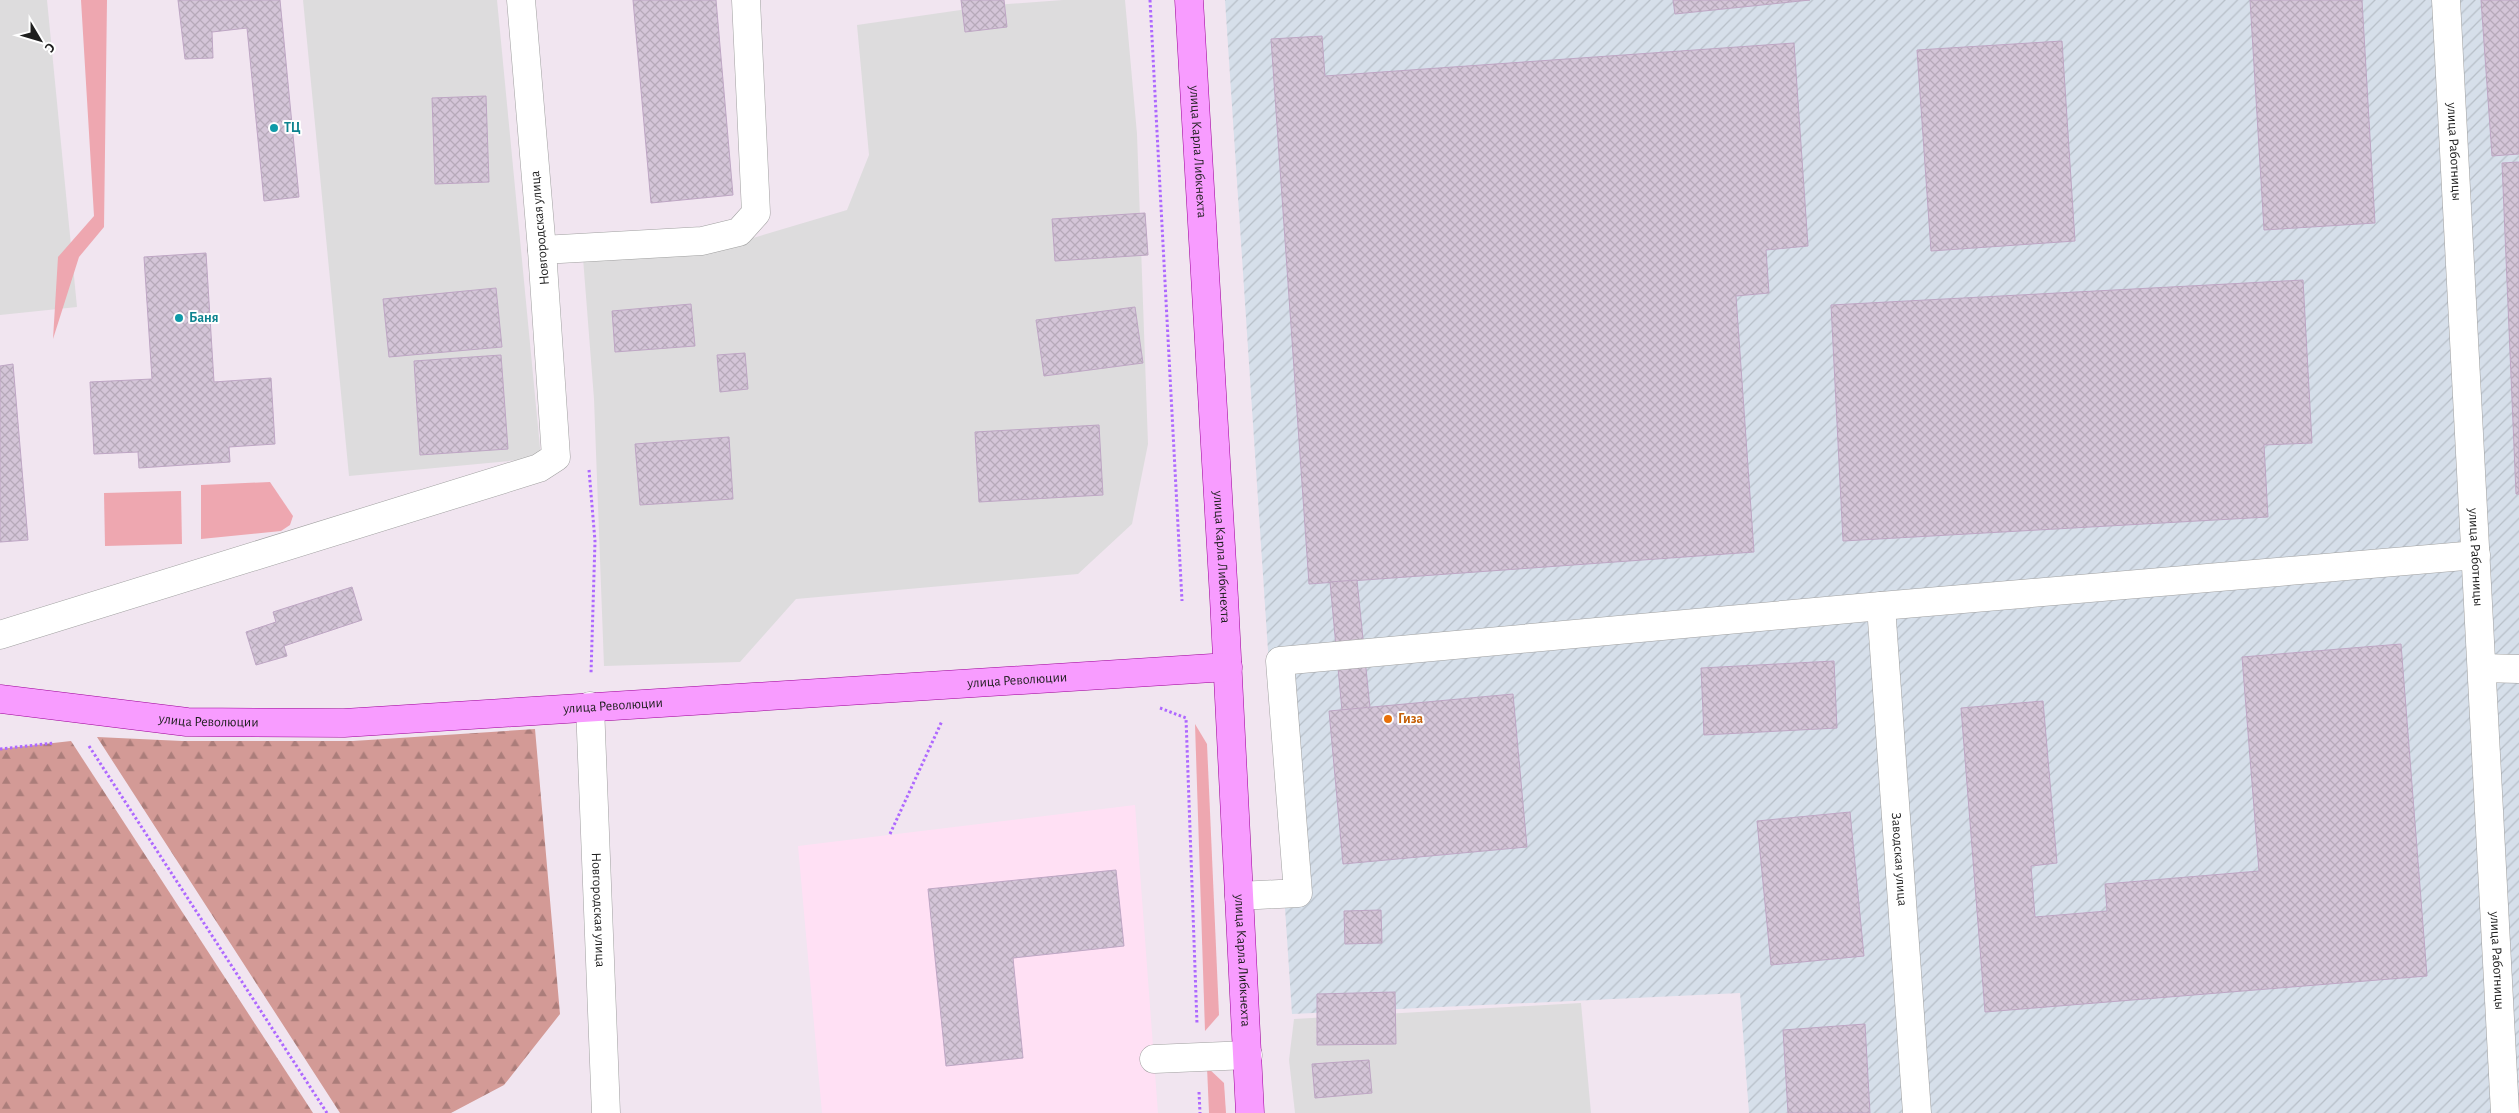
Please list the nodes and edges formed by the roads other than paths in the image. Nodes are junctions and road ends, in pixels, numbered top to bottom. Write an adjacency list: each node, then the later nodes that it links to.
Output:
1 (521, 0): 5 (street, Новгородская улица)
2 (746, 0): 5 (street)
3 (1188, 0): 9 (main road, улица Карла Либкнехта)
4 (2446, 0): 6 (street, улица Работницы)
5 (542, 250): 8 (street, Новгородская улица)
6 (2476, 555): 7 (street); 10 (street, улица Работницы)
7 (1881, 606): 14 (street); 19 (street, Заводская улица)
8 (0, 635)
9 (1228, 667): 13 (main road, улица Революции); 14 (main road, улица Карла Либкнехта)
10 (2482, 668): 11 (street); 20 (street, улица Работницы)
11 (2519, 669)
12 (0, 700): 13 (main road, улица Революции)
13 (590, 706): 17 (street, Новгородская улица)
14 (1239, 896): 15 (main road, улица Карла Либкнехта)
15 (1248, 1055): 16 (street); 18 (main road, улица Карла Либкнехта)
16 (1154, 1059)
17 (606, 1113)
18 (1250, 1113)
19 (1917, 1113)
20 (2505, 1113)

